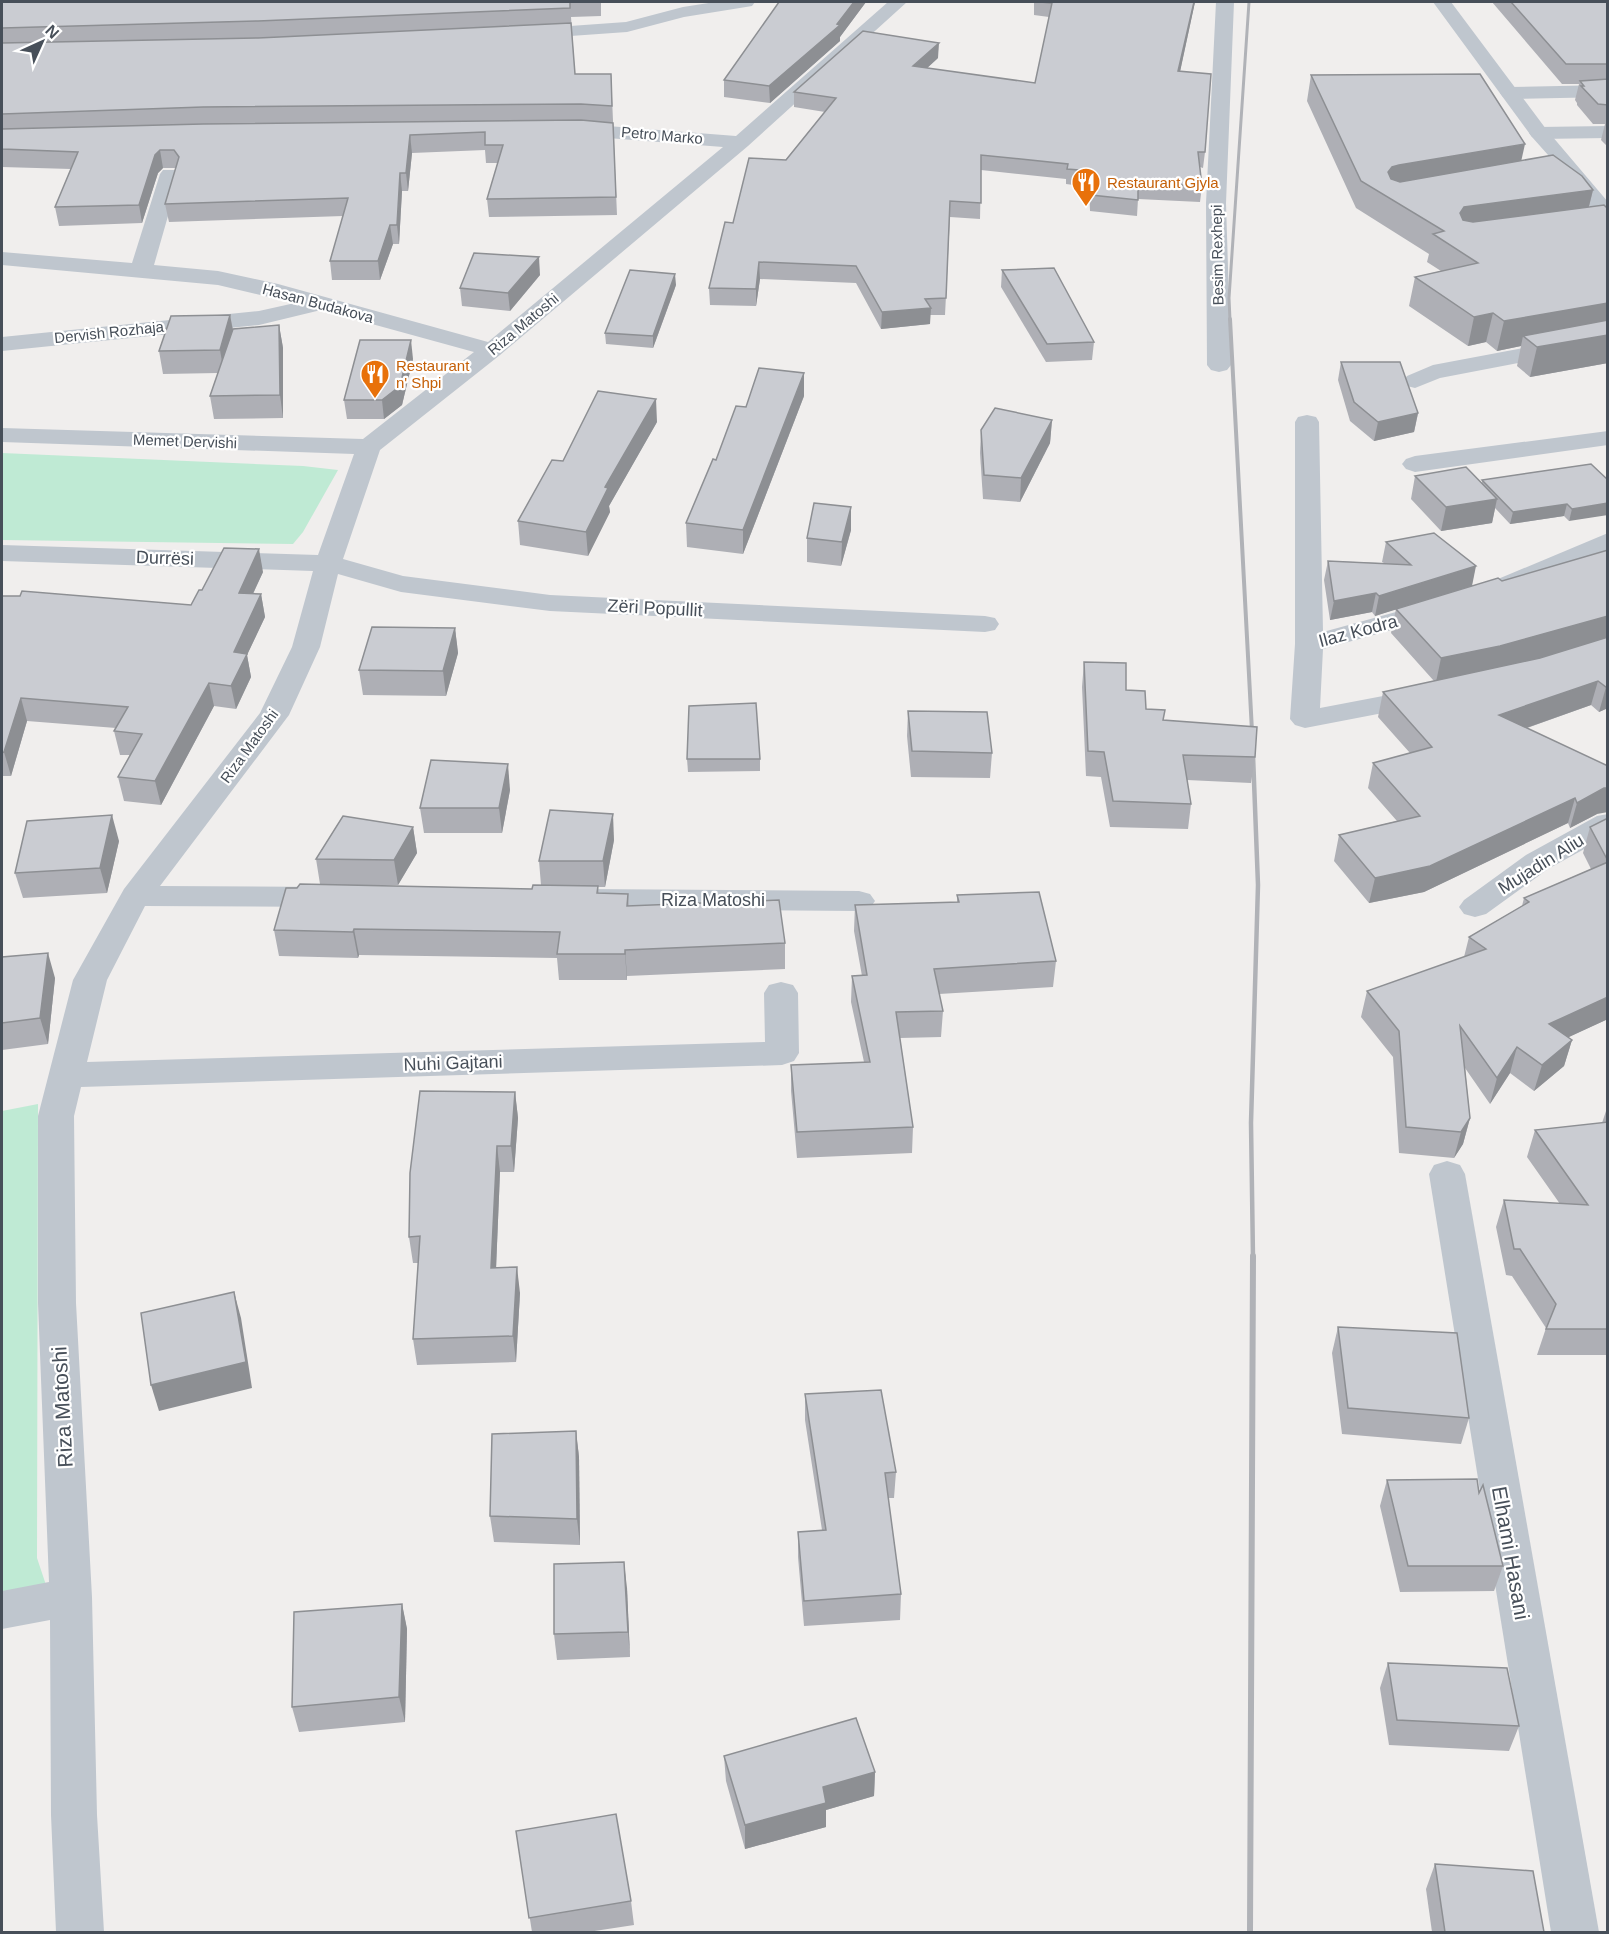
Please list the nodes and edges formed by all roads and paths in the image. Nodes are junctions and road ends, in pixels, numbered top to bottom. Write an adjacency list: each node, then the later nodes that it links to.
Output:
1 (746, 2): 5 (street)
2 (898, 2): 12 (street, Riza Matoshi)
3 (1225, 2): 25 (street, Besim Rexhepi)
4 (1442, 2): 8 (street)
5 (716, 4): 6 (street)
6 (506, 35)
7 (1608, 91): 8 (street)
8 (1510, 93): 11 (street)
9 (547, 129): 12 (street, Petro Marko)
10 (1608, 132): 11 (street)
11 (1539, 133): 13 (street)
12 (741, 141): 24 (street, Riza Matoshi)
13 (1572, 170): 15 (street); 16 (street)
14 (171, 174): 20 (street)
15 (1550, 174)
16 (1608, 217)
17 (1608, 223): 18 (street)
18 (1584, 226)
19 (2, 258): 20 (street, Hasan Budakova)
20 (141, 271): 21 (street, Hasan Budakova)
21 (323, 303): 23 (street, Dervish Rozhaja); 24 (street, Hasan Budakova)
22 (1608, 339): 26 (street)
23 (2, 345)
24 (492, 350): 30 (street, Riza Matoshi)
25 (1219, 365)
26 (1415, 381)
27 (1307, 422): 36 (street, Ilaz Kodra)
28 (2, 435): 30 (street, Memet Dervishi)
29 (1608, 438): 31 (street)
30 (369, 447): 34 (street, Riza Matoshi)
31 (1415, 464)
32 (1608, 541): 36 (street, Ilaz Kodra)
33 (2, 553): 34 (street, Durrësi)
34 (328, 563): 35 (street, Zëri Popullit); 39 (street, Riza Matoshi)
35 (985, 624)
36 (1309, 644): 37 (street, Ilaz Kodra)
37 (1450, 691)
38 (1608, 823): 43 (street, Mujadin Aliu)
39 (135, 896): 40 (street); 45 (street, Riza Matoshi)
40 (360, 898)
41 (550, 899): 42 (street, Riza Matoshi)
42 (859, 901)
43 (1476, 907)
44 (781, 993): 45 (street, Nuhi Gajtani)
45 (66, 1075): 47 (street, Riza Matoshi)
46 (1447, 1174): 50 (street, Elhami Hasani)
47 (71, 1597): 48 (street); 49 (street, Riza Matoshi)
48 (2, 1610)
49 (80, 1932)
50 (1575, 1932)

